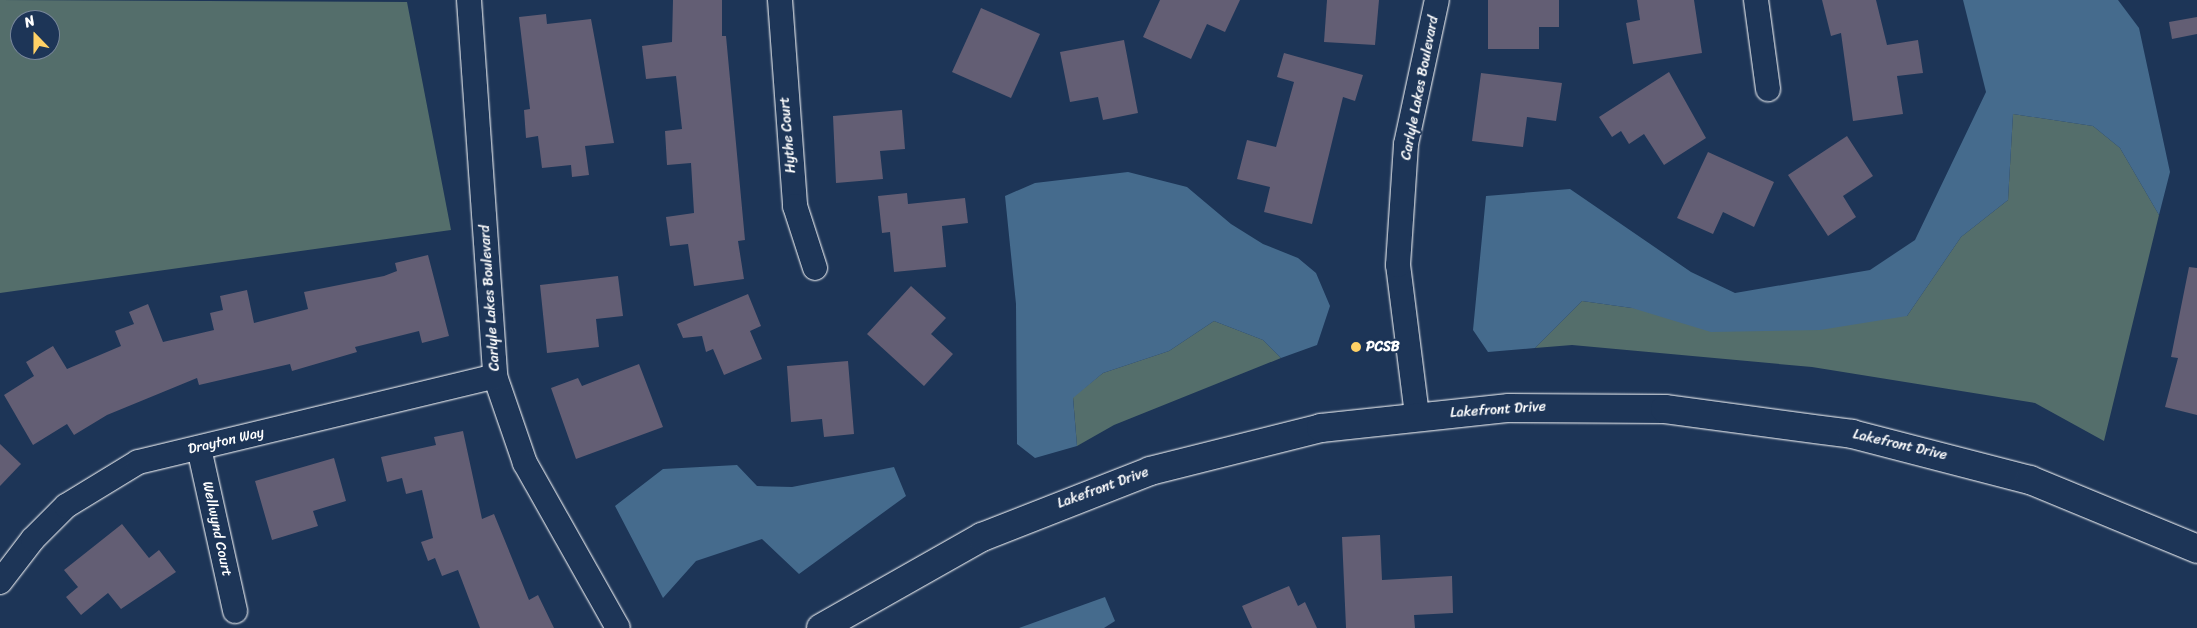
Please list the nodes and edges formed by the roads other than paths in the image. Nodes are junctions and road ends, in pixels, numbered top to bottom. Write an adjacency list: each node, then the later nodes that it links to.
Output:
1 (469, 0): 7 (street, Carlyle Lakes Boulevard)
2 (780, 0): 6 (street, Hythe Court)
3 (1437, 0): 8 (street, Carlyle Lakes Boulevard)
4 (1756, 0): 5 (street)
5 (1768, 89)
6 (815, 268)
7 (495, 376): 9 (street, Drayton Way); 13 (street, Carlyle Lakes Boulevard)
8 (1417, 416): 10 (street, Lakefront Drive); 14 (street, Lakefront Drive)
9 (198, 448): 11 (street, Drayton Way); 12 (street, Wellwynd Court)
10 (2197, 549)
11 (0, 582)
12 (235, 612)
13 (618, 628)
14 (821, 628)

